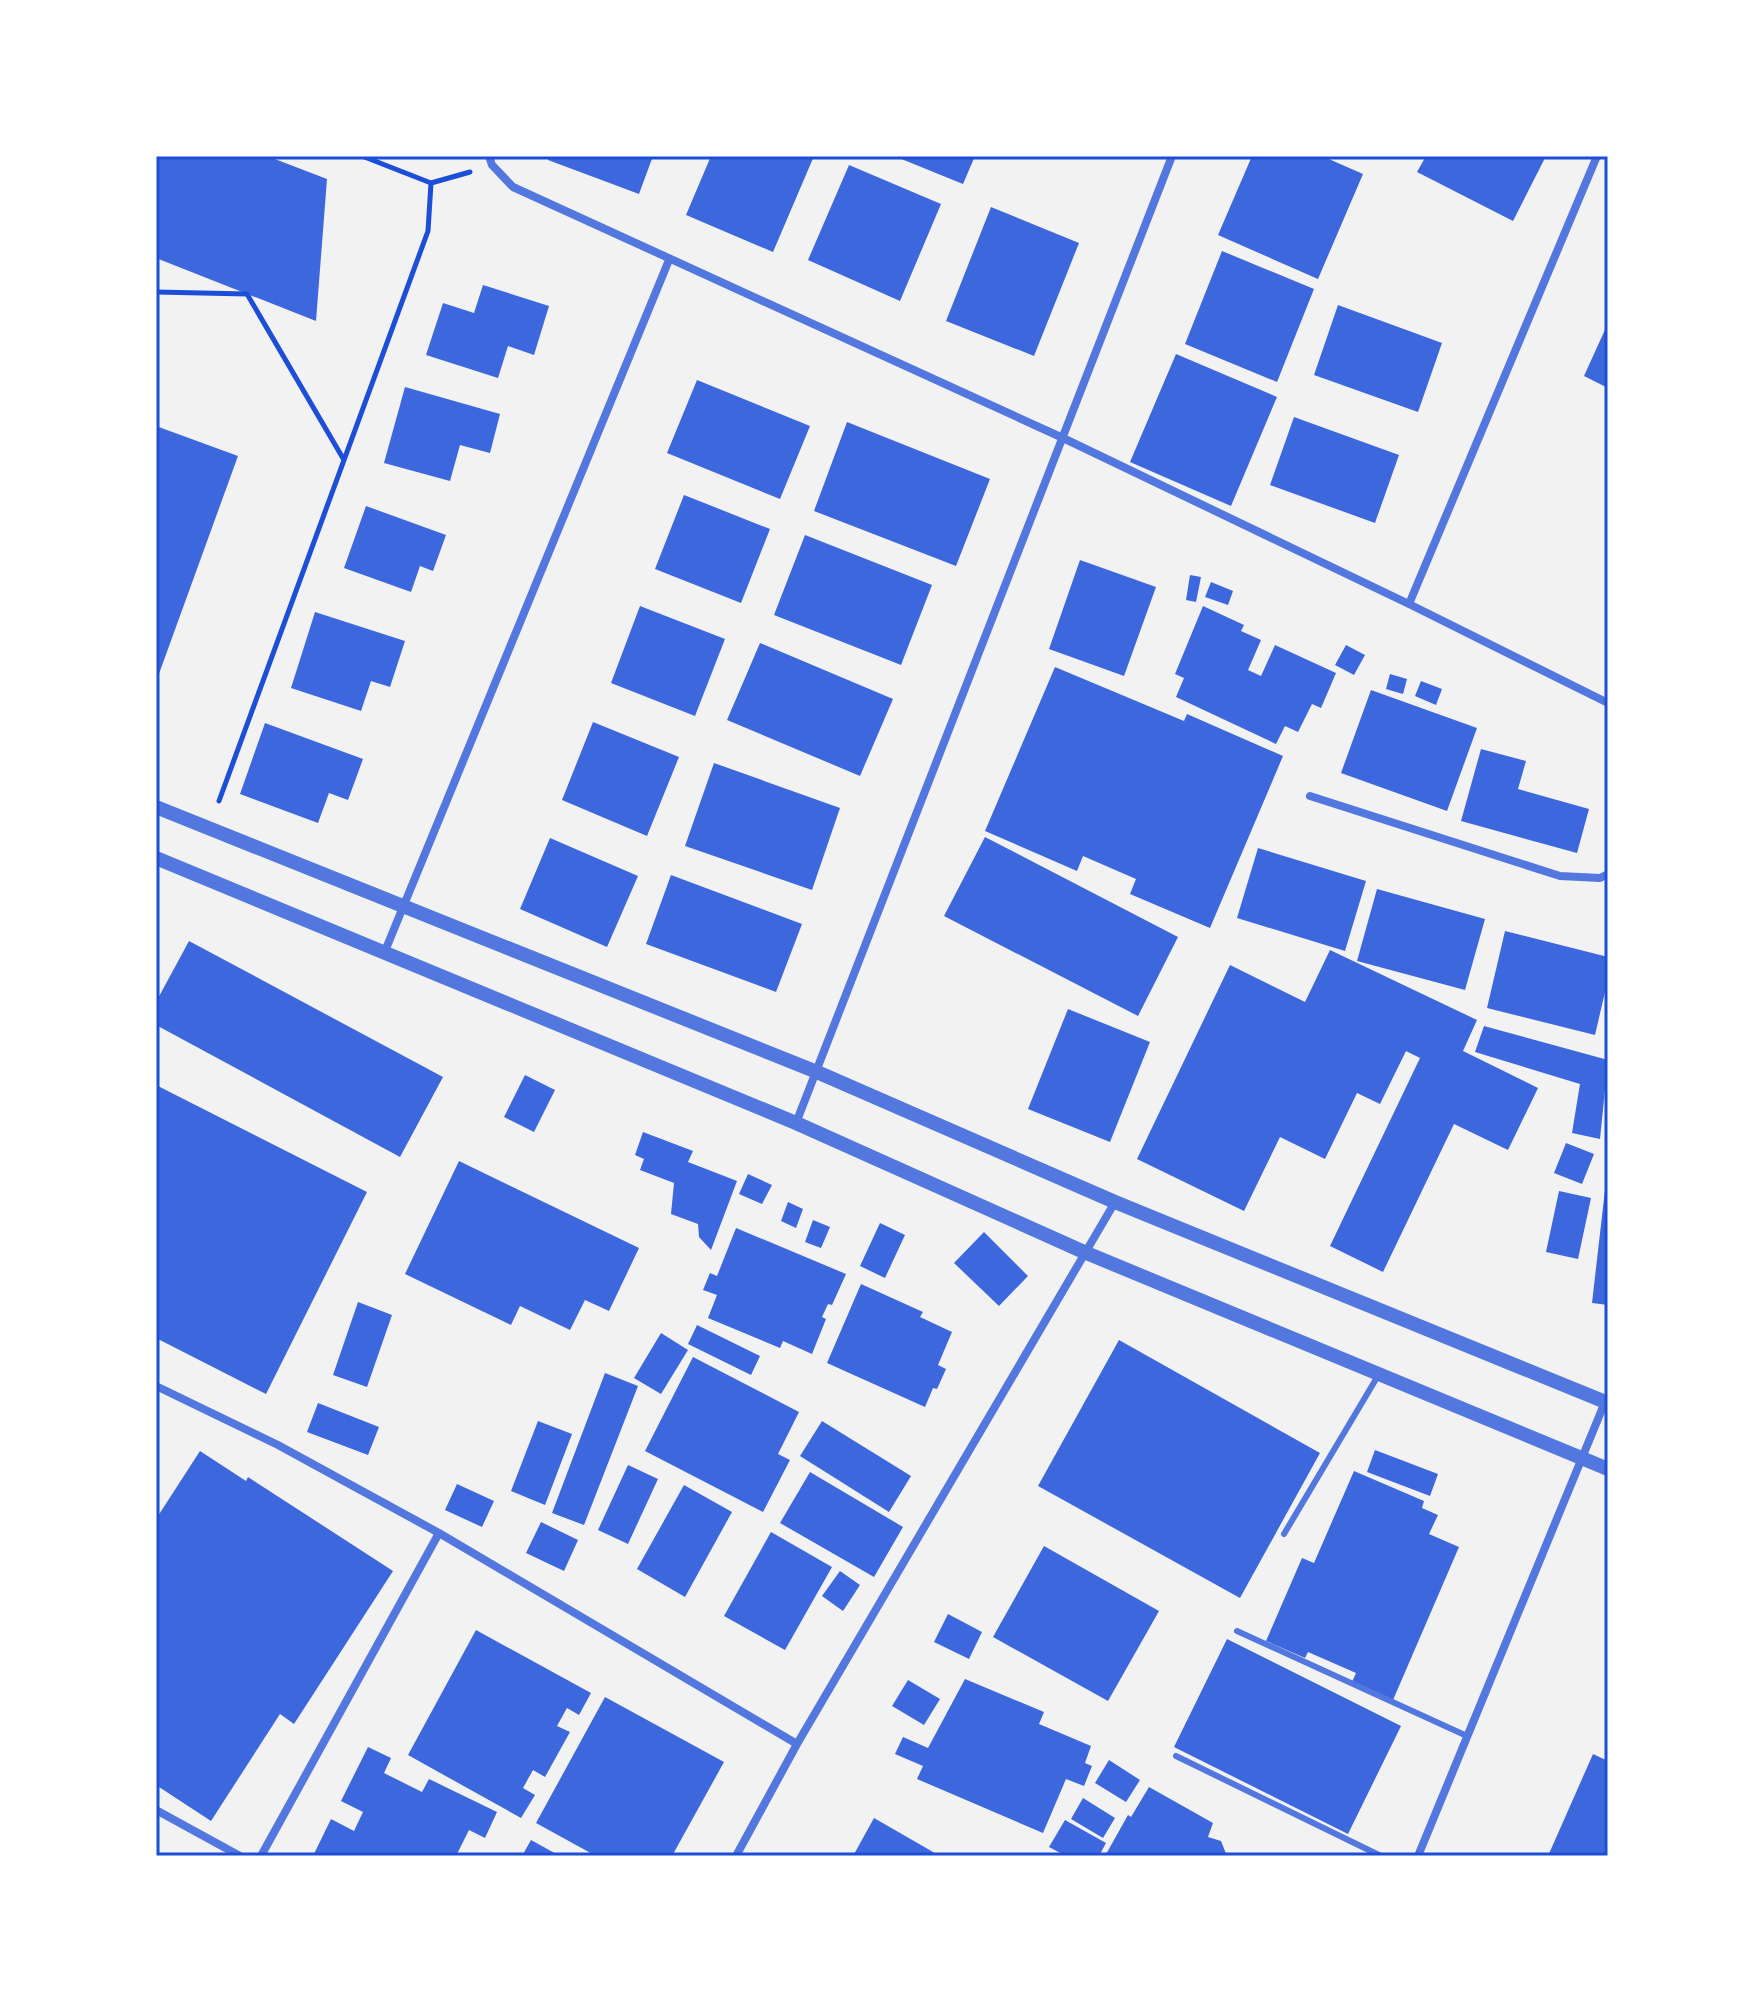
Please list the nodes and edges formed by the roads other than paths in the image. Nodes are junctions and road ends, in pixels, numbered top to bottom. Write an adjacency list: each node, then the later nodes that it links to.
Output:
1 (1172, 156): 5 (street)
2 (1597, 156): 6 (street)
3 (490, 161): 4 (street)
4 (669, 260): 5 (street); 12 (street)
5 (1063, 438): 6 (street); 14 (street)
6 (1409, 604): 7 (street)
7 (1608, 703)
8 (1310, 796): 11 (street)
9 (156, 807): 12 (street)
10 (156, 858): 13 (street)
11 (1608, 874)
12 (404, 904): 13 (street); 14 (street)
13 (385, 951): 15 (street)
14 (817, 1072): 15 (street); 16 (street)
15 (796, 1123): 17 (street)
16 (1115, 1202): 17 (street); 20 (street)
17 (1084, 1252): 18 (street); 27 (street)
18 (1379, 1374): 21 (street); 24 (lane)
19 (156, 1386): 23 (street)
20 (1606, 1402): 21 (street)
21 (1580, 1458): 22 (street); 26 (street)
22 (1608, 1469)
23 (439, 1533): 27 (street); 31 (street)
24 (1284, 1534)
25 (1237, 1631): 26 (lane)
26 (1467, 1736): 34 (street)
27 (797, 1744): 32 (street)
28 (1176, 1756): 33 (lane)
29 (156, 1810): 30 (street)
30 (240, 1856)
31 (261, 1856)
32 (736, 1856)
33 (1381, 1856)
34 (1418, 1856)

